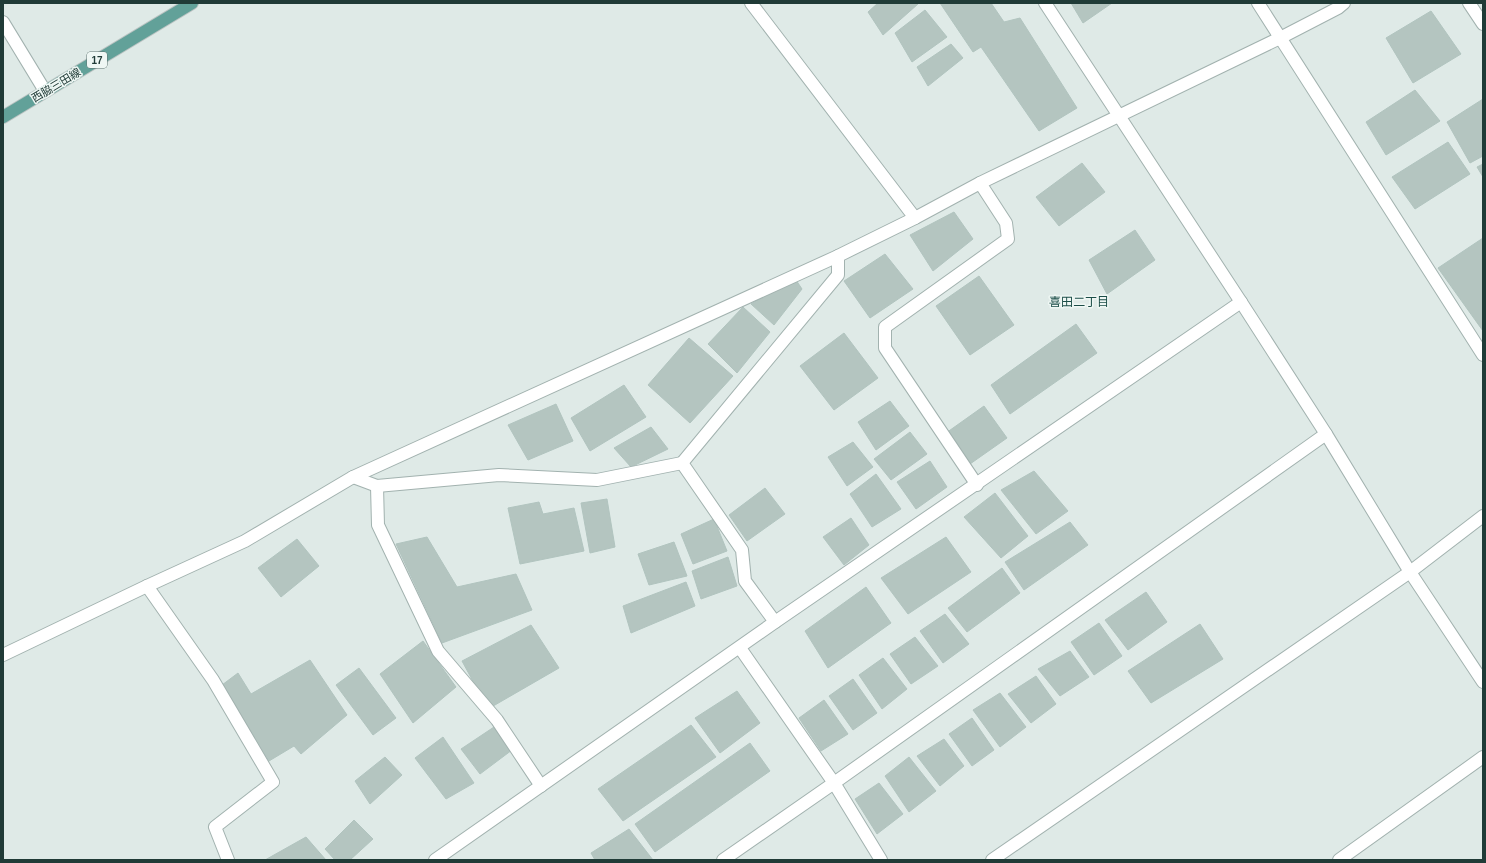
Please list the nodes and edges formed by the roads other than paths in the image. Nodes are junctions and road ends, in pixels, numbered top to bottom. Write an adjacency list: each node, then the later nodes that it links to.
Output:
1 (192, 3): 10 (main road, 西脇三田線 / 17)
2 (751, 3): 14 (street)
3 (1046, 3): 11 (street)
4 (1258, 3): 9 (street)
5 (1344, 3): 9 (street)
6 (1469, 3): 8 (street)
7 (3, 22): 10 (street)
8 (1483, 24)
9 (1280, 38): 11 (street); 17 (street)
10 (45, 91): 12 (main road, 西脇三田線 / 17)
11 (1119, 116): 13 (street); 16 (street)
12 (3, 118)
13 (980, 183): 14 (street); 21 (street)
14 (915, 218): 15 (street)
15 (838, 256): 19 (street); 20 (street)
16 (1241, 302): 18 (street); 21 (street)
17 (1483, 355)
18 (1326, 434): 24 (street); 31 (street)
19 (682, 463): 22 (street); 26 (street)
20 (353, 477): 22 (street); 25 (street)
21 (977, 485): 26 (street)
22 (377, 486): 32 (street)
23 (1483, 516): 24 (street)
24 (1410, 572): 29 (street); 37 (street)
25 (147, 586): 28 (street); 33 (street)
26 (775, 622): 27 (street)
27 (740, 648): 31 (street); 32 (street)
28 (3, 655)
29 (1483, 682)
30 (1483, 757): 38 (street)
31 (834, 783): 35 (street); 36 (street)
32 (541, 786): 34 (street)
33 (228, 860)
34 (435, 860)
35 (723, 860)
36 (881, 860)
37 (992, 860)
38 (1339, 860)

